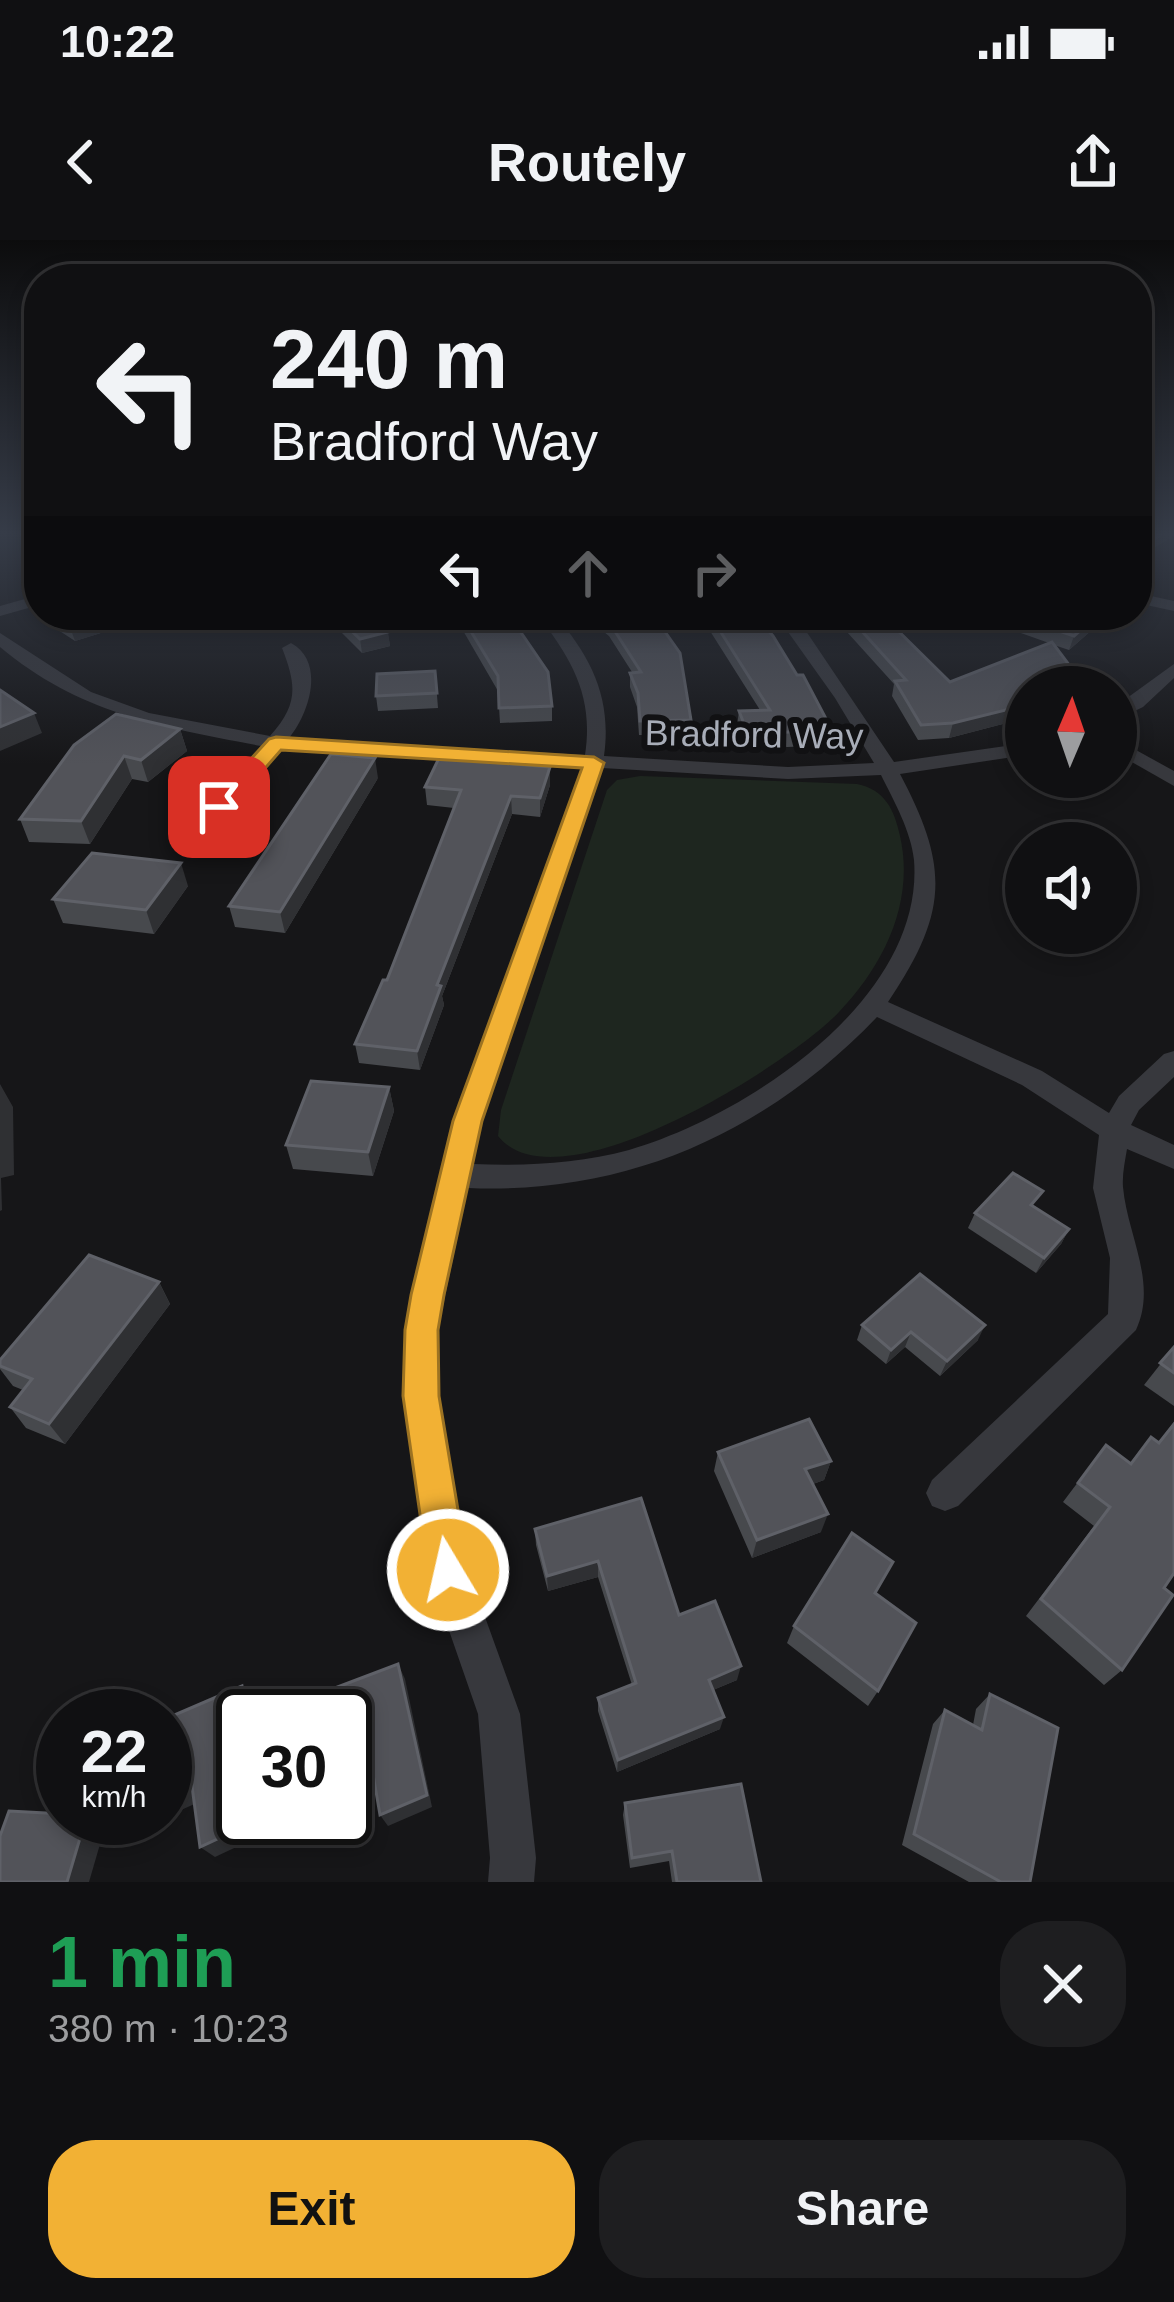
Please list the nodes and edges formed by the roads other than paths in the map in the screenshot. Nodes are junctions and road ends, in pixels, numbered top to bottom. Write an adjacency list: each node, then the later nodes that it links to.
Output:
1 (560, 630): 10 (street)
2 (794, 630): 11 (street)
3 (0, 638): 7 (street, Bradford Way)
4 (291, 648): 7 (street)
5 (1174, 669): 6 (street)
6 (1137, 702)
7 (276, 743): 10 (street, Bradford Way); 13 (street)
8 (1005, 752): 11 (street, Bradford Way)
9 (1137, 758): 12 (street)
10 (594, 763): 11 (street, Bradford Way); 18 (street)
11 (887, 769): 14 (street)
12 (1174, 780)
13 (194, 834)
14 (875, 1006): 16 (street); 18 (street)
15 (1174, 1061): 16 (street)
16 (1114, 1130): 17 (street); 19 (street)
17 (1174, 1158)
18 (453, 1175): 20 (street)
19 (945, 1493)
20 (511, 1882)

